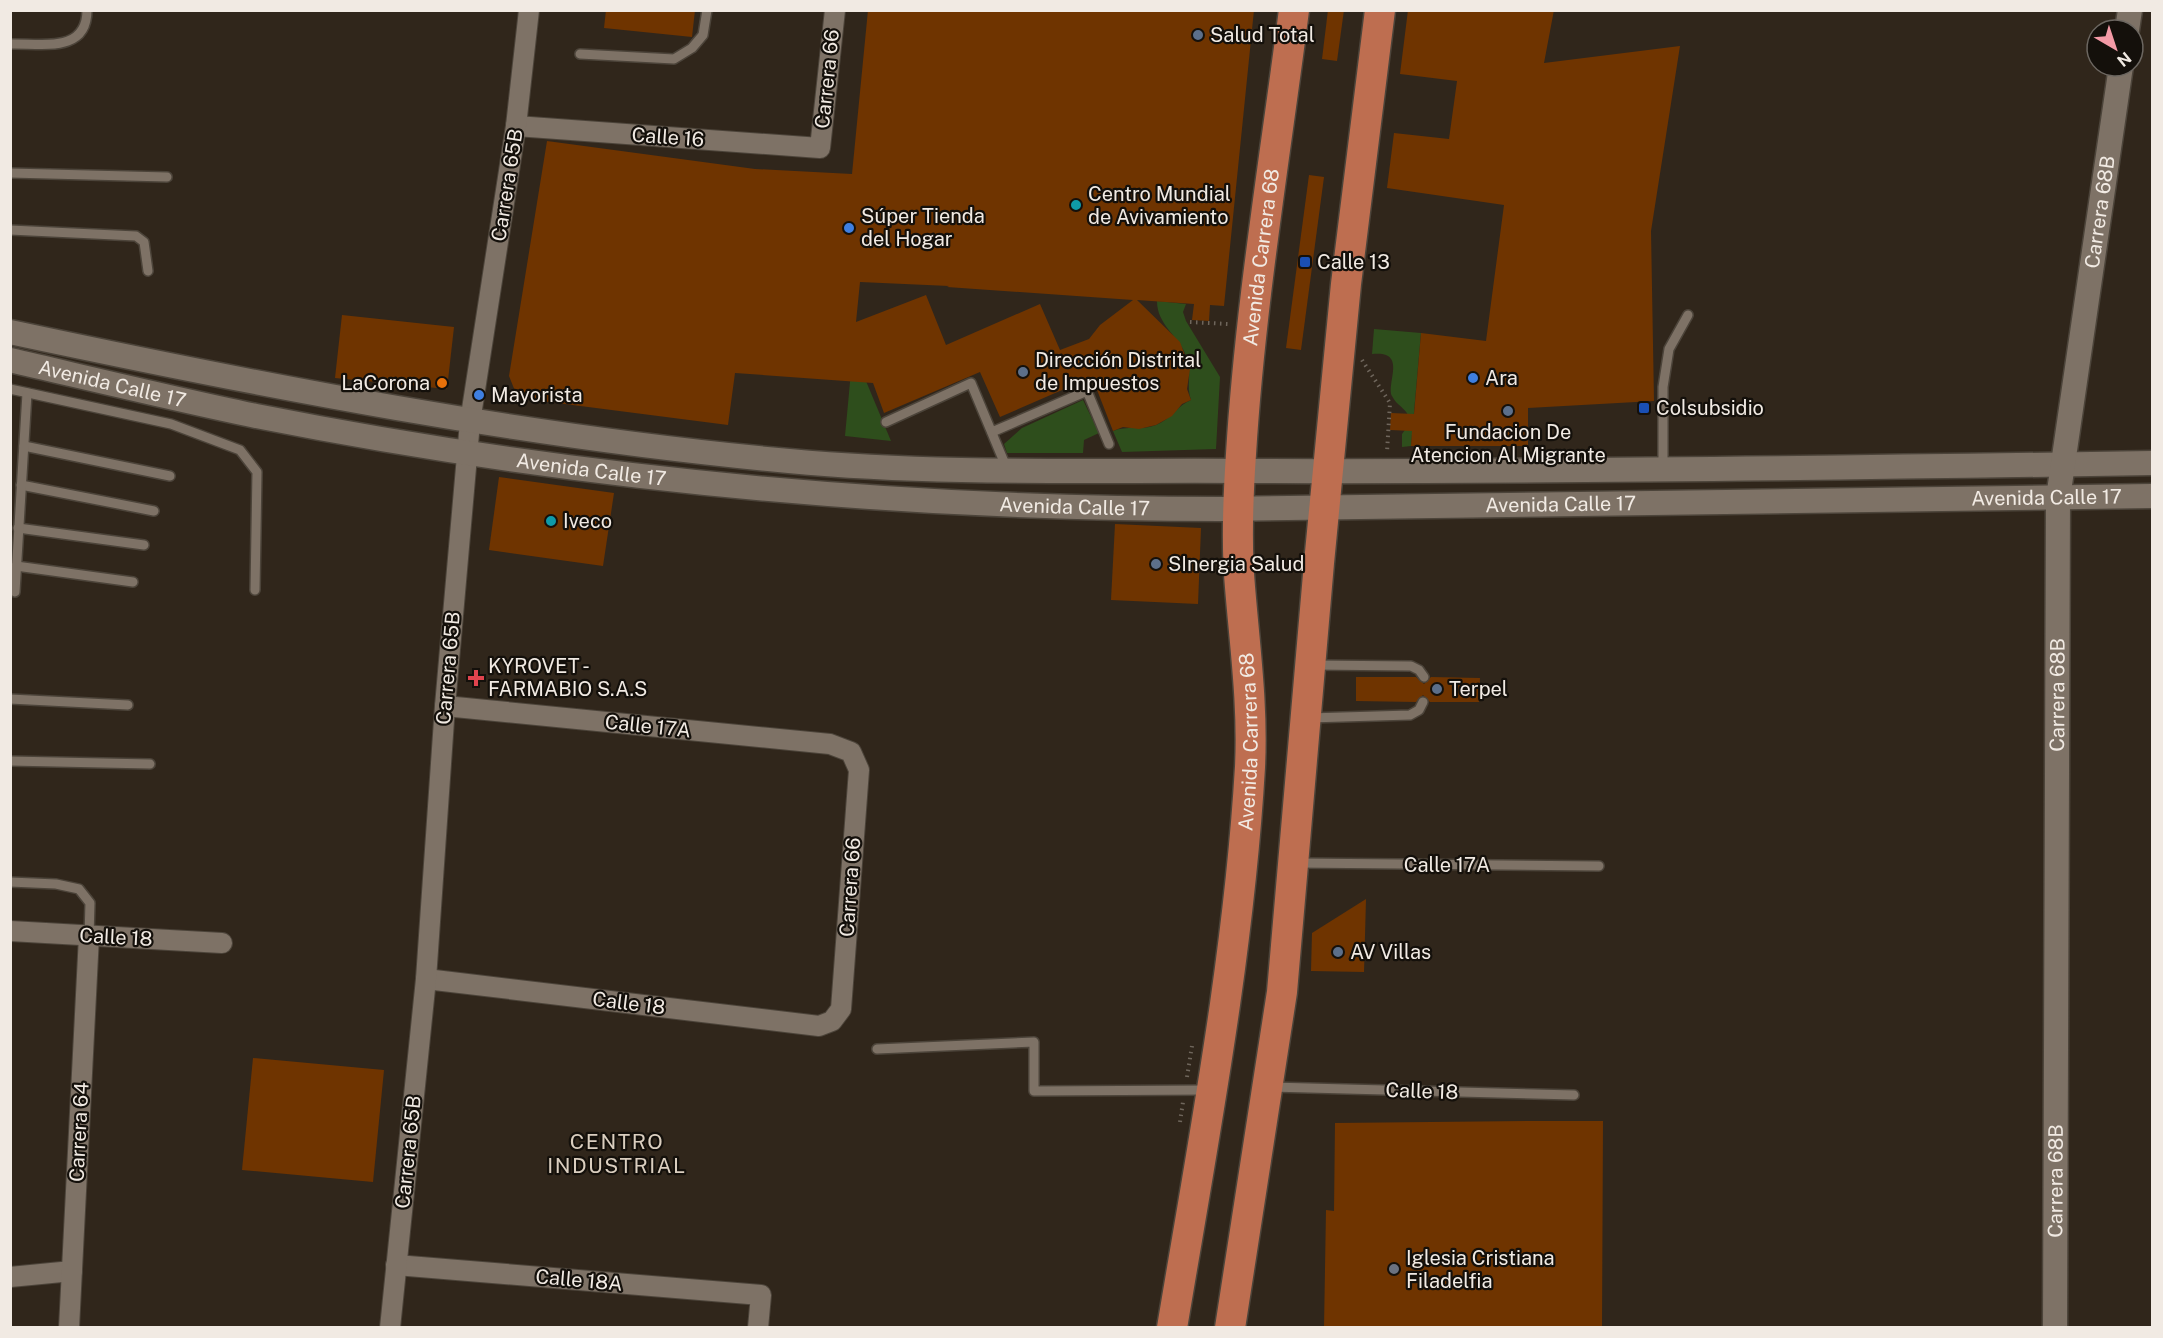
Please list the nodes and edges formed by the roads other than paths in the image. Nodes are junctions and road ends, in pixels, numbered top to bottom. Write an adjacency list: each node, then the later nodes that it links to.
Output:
1 (87, 10): 7 (lane)
2 (529, 10): 10 (street, Carrera 65B)
3 (707, 10): 8 (lane)
4 (835, 10): 11 (street, Carrera 66)
5 (1294, 10): 31 (main road, Avenida Carrera 68)
6 (1380, 10): 32 (main road)
7 (10, 44)
8 (580, 54)
9 (2119, 78): 28 (street, Carrera 68B)
10 (516, 126): 11 (street, Calle 16); 21 (street, Carrera 65B)
11 (820, 148)
12 (10, 173): 13 (lane)
13 (167, 177)
14 (10, 230): 15 (lane)
15 (148, 272)
16 (1688, 315): 33 (lane)
17 (10, 332): 21 (street, Avenida Calle 17)
18 (10, 360): 26 (street, Avenida Calle 17)
19 (10, 389): 20 (lane)
20 (27, 393): 25 (lane); 46 (lane)
21 (470, 422): 26 (street, Carrera 65B); 29 (street, Avenida Calle 17)
22 (886, 422): 23 (lane)
23 (992, 432): 24 (lane); 30 (lane)
24 (1109, 444)
25 (24, 446): 34 (lane); 35 (lane)
26 (468, 452): 38 (street, Avenida Calle 17); 53 (street, Carrera 65B)
27 (2152, 463): 28 (street, Avenida Calle 17)
28 (2061, 465): 33 (street, Avenida Calle 17); 37 (street, Carrera 68B)
29 (896, 469): 30 (street, Avenida Calle 17); 38 (street)
30 (1007, 469): 31 (street, Avenida Calle 17)
31 (1240, 471): 32 (street, Avenida Calle 17); 39 (main road, Avenida Carrera 68)
32 (1328, 471): 33 (street, Avenida Calle 17); 40 (main road)
33 (1663, 471)
34 (170, 476)
35 (21, 485): 41 (lane); 42 (lane)
36 (2152, 496): 37 (street, Avenida Calle 17)
37 (2058, 498): 40 (street, Avenida Calle 17); 78 (street, Carrera 68B)
38 (893, 499): 39 (street, Avenida Calle 17)
39 (1239, 508): 40 (street, Avenida Calle 17); 68 (main road, Avenida Carrera 68)
40 (1324, 508): 48 (main road)
41 (154, 511)
42 (18, 528): 43 (lane); 44 (lane)
43 (144, 545)
44 (16, 566): 45 (lane); 47 (lane)
45 (133, 582)
46 (255, 590)
47 (15, 592)
48 (1310, 665): 49 (lane); 54 (main road)
49 (1424, 677)
50 (10, 699): 52 (lane)
51 (1424, 702): 54 (lane)
52 (128, 705)
53 (444, 706): 55 (street, Calle 17A); 64 (street, Carrera 65B)
54 (1307, 718): 58 (main road)
55 (851, 752): 65 (street, Carrera 66)
56 (10, 761): 57 (lane)
57 (150, 764)
58 (1295, 863): 59 (lane, Calle 17A); 67 (main road)
59 (1599, 866)
60 (10, 882): 62 (lane)
61 (10, 931): 62 (street, Calle 18)
62 (89, 936): 63 (street, Calle 18); 71 (street, Carrera 64)
63 (222, 943)
64 (426, 979): 65 (street, Calle 18); 70 (street, Carrera 65B)
65 (832, 1021)
66 (877, 1049): 68 (lane)
67 (1269, 1087): 69 (lane, Calle 18); 77 (main road)
68 (1198, 1090): 76 (main road, Avenida Carrera 68)
69 (1574, 1095)
70 (396, 1265): 74 (street, Carrera 65B); 75 (street, Calle 18A)
71 (72, 1270): 72 (street); 73 (street, Carrera 64)
72 (10, 1277)
73 (69, 1328)
74 (390, 1328)
75 (758, 1328)
76 (1172, 1328)
77 (1230, 1328)
78 (2055, 1328)

